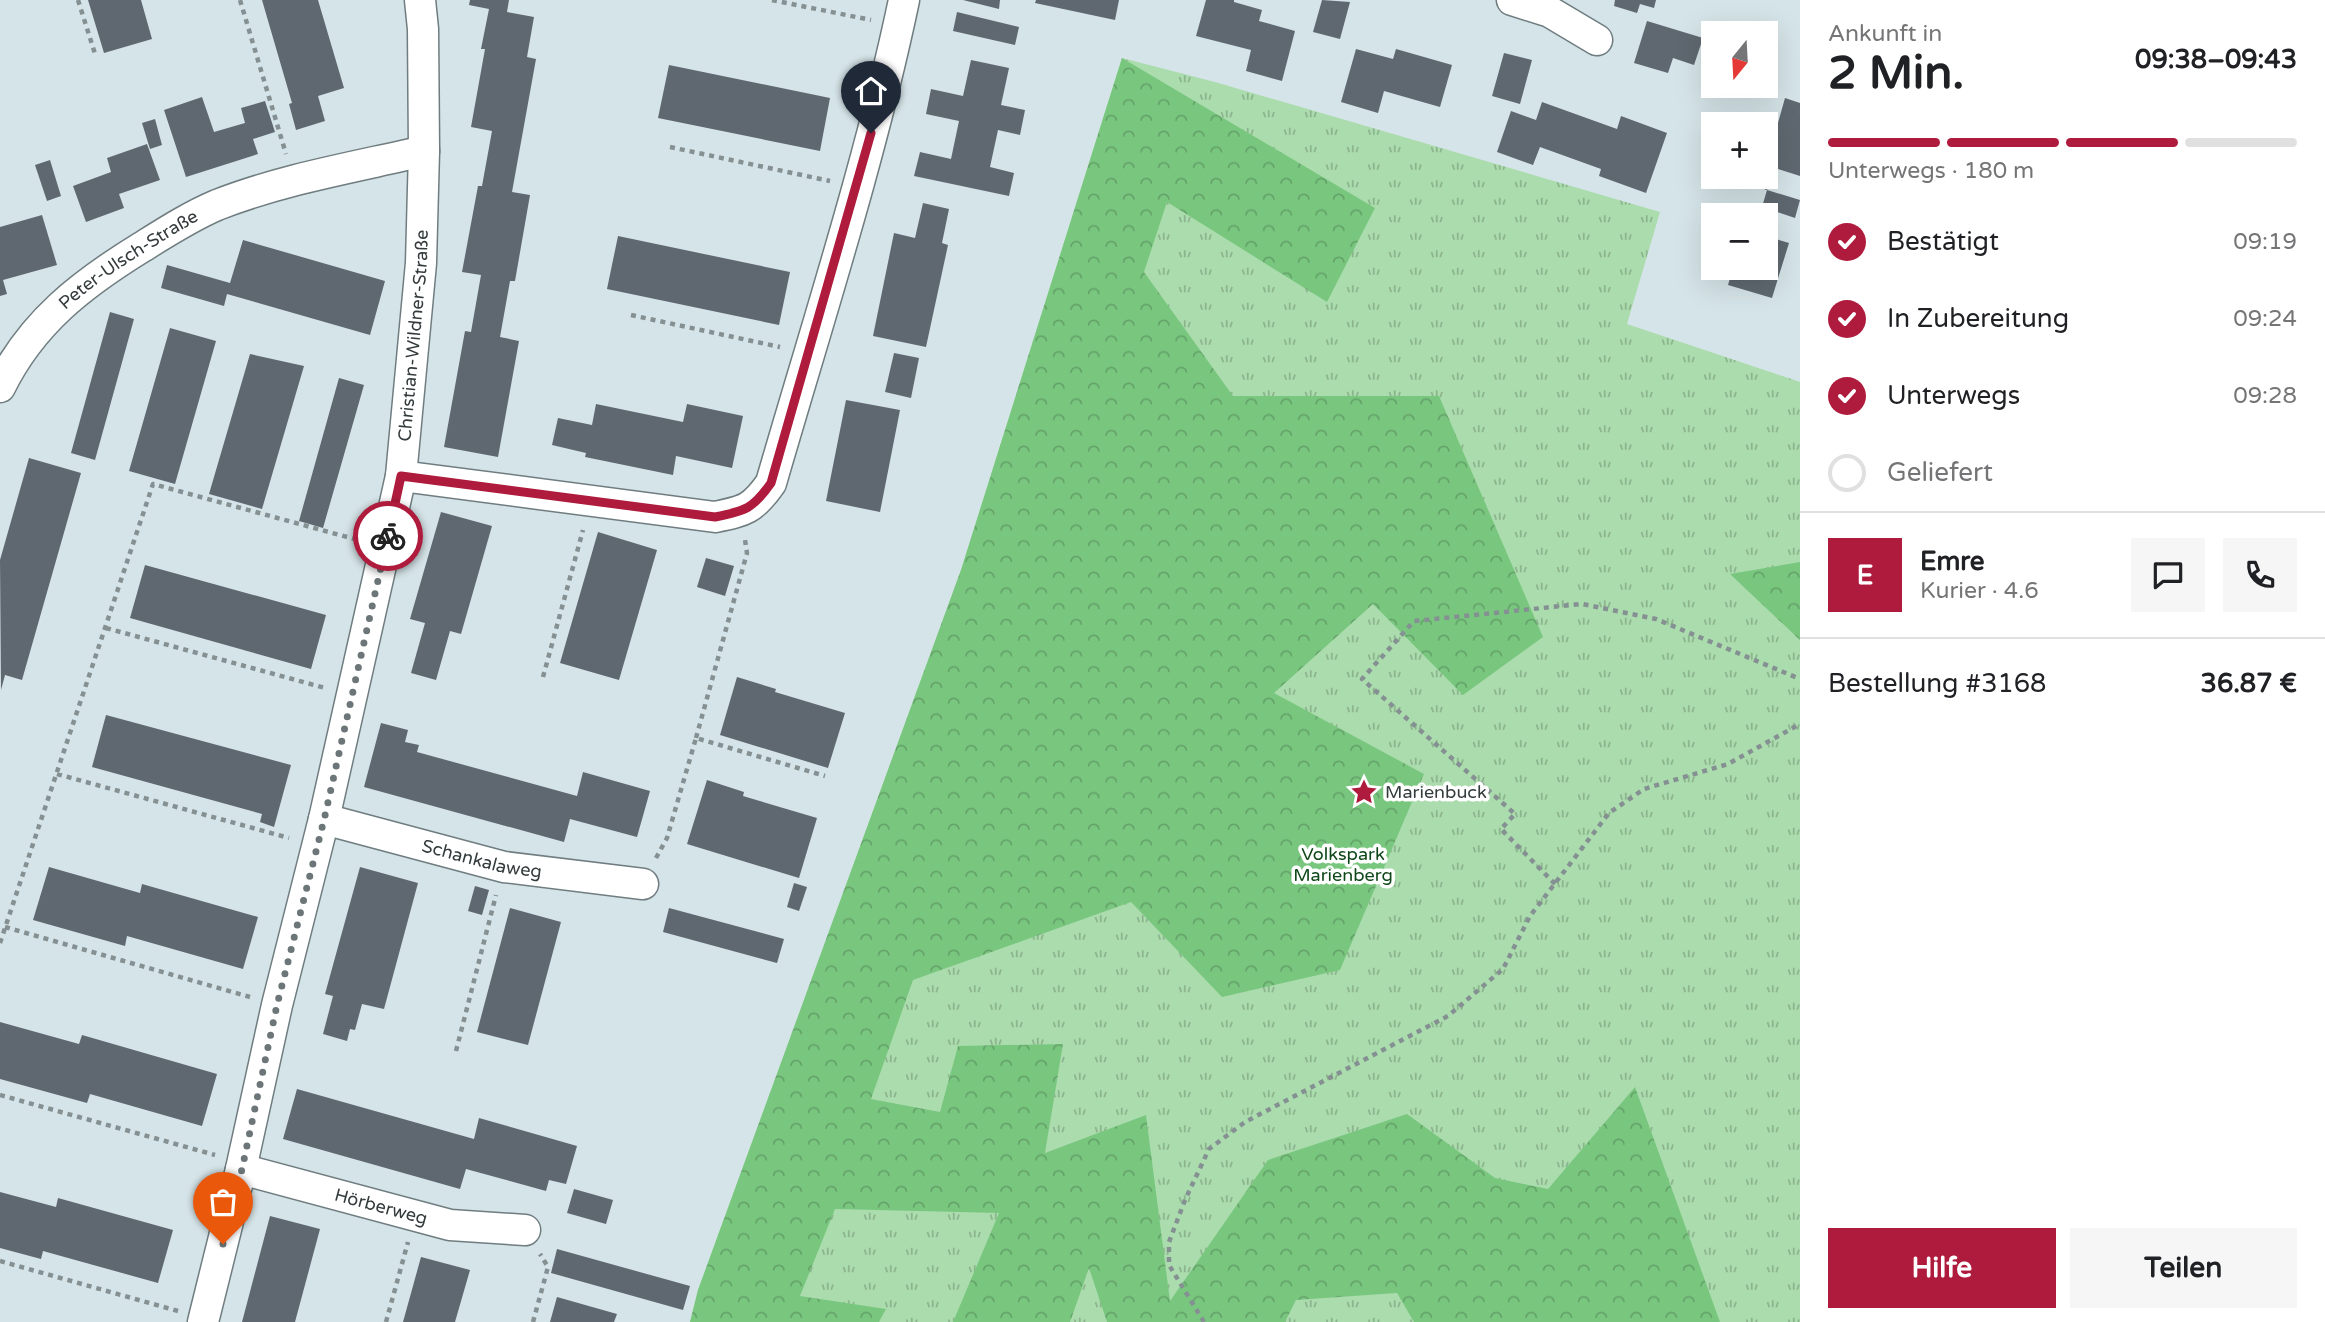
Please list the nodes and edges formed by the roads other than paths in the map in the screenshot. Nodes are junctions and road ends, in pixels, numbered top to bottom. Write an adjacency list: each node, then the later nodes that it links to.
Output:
1 (420, 0): 5 (street, Christian-Wildner-Straße)
2 (1512, 0): 4 (street)
3 (901, 13): 7 (street)
4 (1597, 40)
5 (424, 151): 6 (street, Peter-Ulsch-Straße); 7 (street, Christian-Wildner-Straße)
6 (0, 387)
7 (401, 476): 8 (street, Christian-Wildner-Straße)
8 (324, 820): 9 (street, Schankalaweg); 10 (street, Christian-Wildner-Straße)
9 (643, 884)
10 (242, 1169): 11 (street, Hörberweg); 12 (street, Christian-Wildner-Straße)
11 (525, 1230)
12 (203, 1322)

